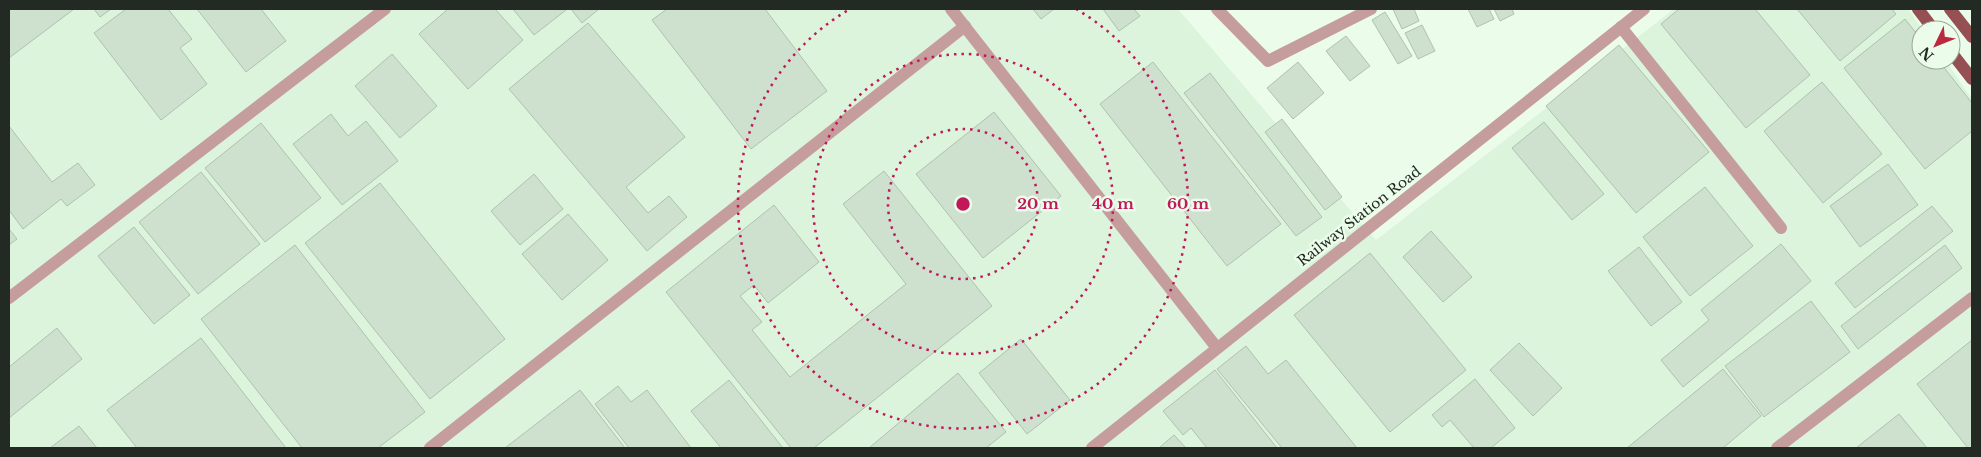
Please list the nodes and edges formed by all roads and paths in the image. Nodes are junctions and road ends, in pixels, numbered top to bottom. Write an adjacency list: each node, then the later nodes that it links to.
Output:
1 (385, 9): 15 (street)
2 (951, 9): 9 (street)
3 (1216, 9): 4 (street)
4 (1371, 9)
5 (1644, 9): 10 (street, Railway Station Road)
6 (1918, 9): 8 (main road)
7 (1950, 9): 11 (main road)
8 (1926, 20)
9 (965, 26): 17 (street); 18 (street)
10 (1621, 27): 14 (street); 17 (street, Railway Station Road)
11 (1972, 37)
12 (1961, 65): 13 (main road)
13 (1972, 79)
14 (1781, 228)
15 (9, 298)
16 (1972, 298): 20 (street)
17 (1217, 348): 19 (street, Railway Station Road)
18 (430, 448)
19 (1092, 448)
20 (1777, 448)

